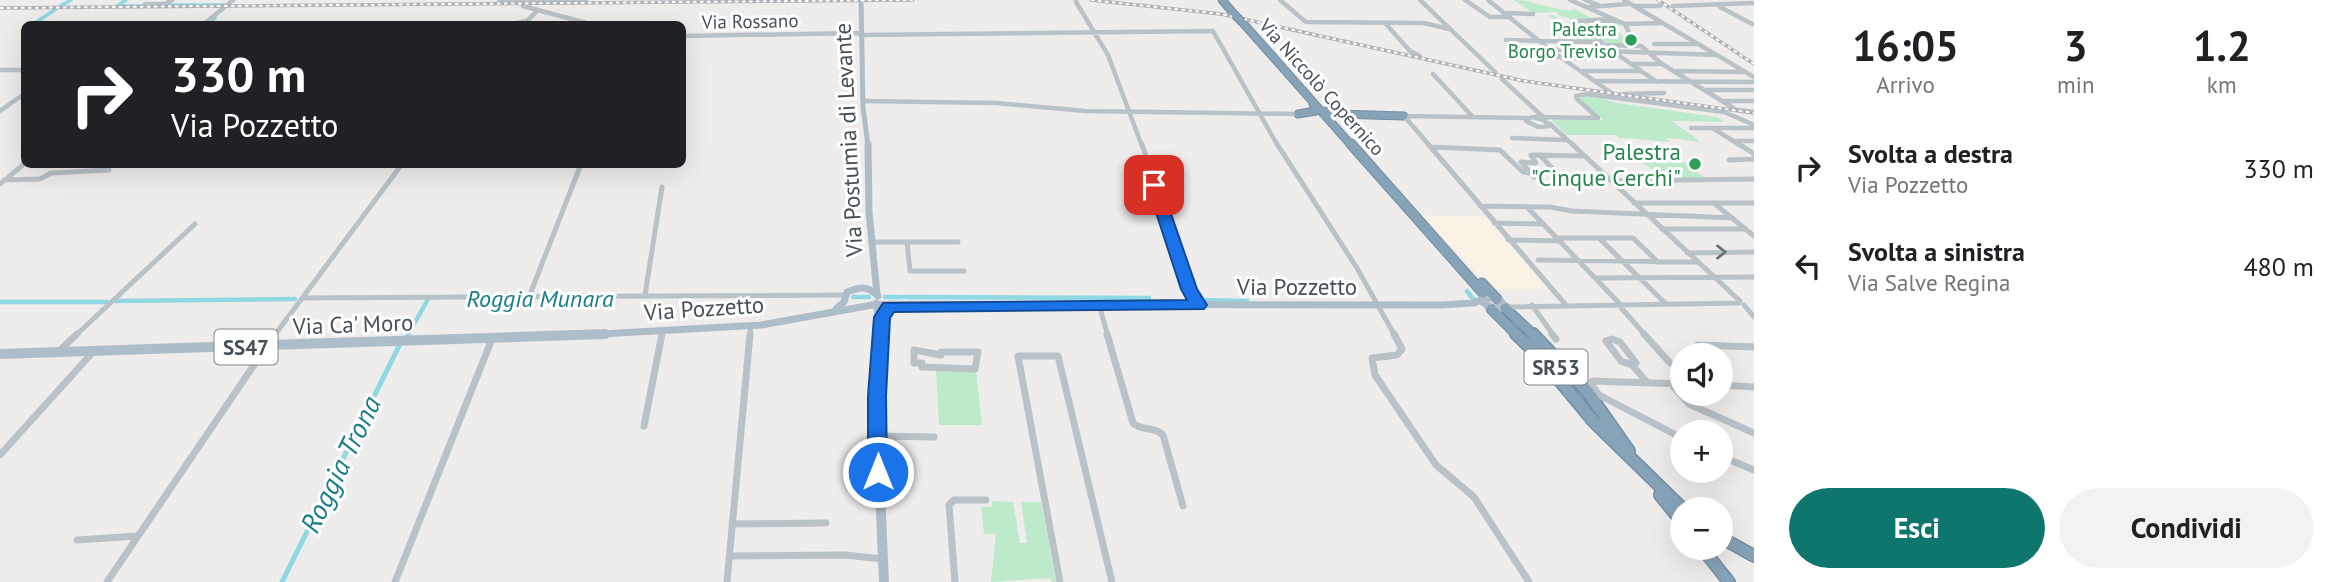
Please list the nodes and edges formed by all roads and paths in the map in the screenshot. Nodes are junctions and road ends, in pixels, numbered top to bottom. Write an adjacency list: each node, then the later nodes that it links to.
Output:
1 (173, 0): 19 (street)
2 (233, 0): 32 (street)
3 (499, 0): 14 (street)
4 (861, 0): 44 (main road, Via Postumia di Levante)
5 (1222, 0): 78 (highway, Via Niccolò Copernico, bridge)
6 (1280, 0): 35 (street)
7 (1420, 0): 30 (street)
8 (1465, 0): 29 (street)
9 (1488, 0): 29 (street)
10 (1570, 0): 26 (street)
11 (1585, 0): 20 (street)
12 (1681, 0): 24 (street)
13 (1707, 0): 25 (street)
14 (525, 1): 16 (street); 27 (street)
15 (1624, 1): 20 (street); 21 (street)
16 (586, 2)
17 (1076, 2): 43 (street)
18 (1754, 3): 25 (street)
19 (145, 4)
20 (1600, 6): 26 (street)
21 (1634, 6): 22 (street); 38 (street)
22 (1660, 6)
23 (1673, 6): 24 (street)
24 (1691, 6): 25 (street)
25 (1717, 6): 40 (street)
26 (1587, 7): 31 (street)
27 (538, 10): 33 (street); 34 (street)
28 (1533, 13): 29 (street)
29 (1508, 15): 42 (street)
30 (1438, 18): 36 (street); 37 (street)
31 (1616, 20): 39 (street); 50 (street)
32 (208, 21)
33 (527, 21)
34 (579, 21)
35 (1385, 23): 36 (street); 57 (street)
36 (1433, 23): 37 (street); 41 (street)
37 (1443, 23): 41 (street)
38 (1663, 23): 39 (street); 52 (street)
39 (1626, 24): 45 (street)
40 (1752, 24)
41 (1449, 29): 68 (street)
42 (1525, 30): 47 (street); 48 (street)
43 (1095, 33): 44 (street, Via Rossano); 91 (street); 93 (street, Via Rossano)
44 (860, 34): 46 (street, Via Rossano); 84 (main road, Via Postumia di Levante)
45 (1630, 35)
46 (686, 36)
47 (1536, 39): 48 (street); 49 (street); 53 (street)
48 (1542, 39): 50 (street)
49 (1506, 40)
50 (1600, 43): 54 (street); 55 (street)
51 (1654, 44): 52 (street)
52 (1699, 44): 56 (street)
53 (1549, 49): 54 (street); 59 (street)
54 (1614, 52): 55 (street); 61 (street)
55 (1650, 54): 56 (street); 62 (street)
56 (1717, 55): 69 (street)
57 (1420, 56)
58 (1524, 56): 59 (street)
59 (1560, 57): 60 (street); 65 (street)
60 (1598, 58)
61 (1631, 64): 62 (street); 66 (street)
62 (1662, 64): 67 (street)
63 (21, 69): 64 (street)
64 (0, 70)
65 (1581, 71): 66 (street); 73 (street)
66 (1641, 71): 74 (street)
67 (1674, 71): 69 (street); 75 (street)
68 (1496, 72)
69 (1745, 72): 72 (street)
70 (1433, 74): 97 (street)
71 (1503, 79): 87 (street)
72 (1754, 80): 75 (street)
73 (1597, 82): 74 (street); 81 (street)
74 (1657, 82): 75 (street)
75 (1691, 82): 76 (street)
76 (1705, 90): 77 (street); 85 (street)
77 (1754, 90)
78 (1305, 92): 88 (highway, Via Niccolò Copernico); 94 (highway)
79 (1605, 93): 81 (street)
80 (1664, 93): 83 (street)
81 (1613, 94): 83 (street)
82 (21, 96): 90 (street)
83 (1625, 96): 89 (street)
84 (863, 101): 91 (street); 143 (main road, Via Postumia di Levante)
85 (1722, 101): 86 (street); 89 (street)
86 (1754, 101)
87 (1527, 102): 98 (street); 99 (street); 101 (street)
88 (1321, 109): 95 (highway); 100 (highway, Via Niccolò Copernico)
89 (1735, 109): 92 (street)
90 (0, 111)
91 (1131, 112): 93 (street); 173 (street)
92 (1754, 112)
93 (1259, 114): 94 (street); 174 (street)
94 (1298, 114): 100 (highway)
95 (1347, 115): 96 (highway); 106 (highway)
96 (1404, 116): 97 (street); 112 (street)
97 (1472, 116): 99 (street)
98 (1565, 118): 101 (street); 102 (street)
99 (1530, 119): 101 (street); 103 (street)
100 (1331, 121): 106 (highway, Via Niccolò Copernico)
101 (1547, 121): 103 (street); 111 (street)
102 (1754, 126): 105 (street)
103 (1542, 127): 108 (street)
104 (1691, 128): 105 (street)
105 (1713, 128): 109 (street)
106 (1347, 138): 126 (highway, Via Niccolò Copernico)
107 (1512, 138): 108 (street)
108 (1565, 140): 111 (street)
109 (1734, 141): 110 (street); 114 (street)
110 (1754, 141)
111 (1573, 145): 115 (street)
112 (1431, 147): 113 (street); 130 (street)
113 (1540, 155): 115 (street); 122 (street)
114 (1754, 155): 116 (street)
115 (1585, 156): 123 (street)
116 (1729, 160)
117 (21, 166): 124 (street)
118 (399, 168): 162 (street)
119 (579, 168): 161 (street)
120 (108, 170): 124 (street)
121 (1754, 179): 123 (street)
122 (1563, 180)
123 (1612, 181): 127 (street)
124 (2, 182)
125 (662, 187): 160 (street)
126 (1401, 199): 168 (highway); 168 (highway)
127 (1634, 202): 129 (street); 132 (street)
128 (1754, 203): 129 (street)
129 (1715, 204): 133 (street)
130 (1480, 206): 131 (street); 134 (street)
131 (1527, 207): 132 (street); 136 (street)
132 (1647, 215): 133 (street); 137 (street)
133 (1733, 218): 138 (street)
134 (1494, 223): 136 (street); 141 (street)
135 (195, 224): 188 (street)
136 (1544, 224): 142 (street)
137 (1662, 229): 138 (street); 147 (street)
138 (1746, 229): 139 (street)
139 (1754, 236)
140 (1599, 238): 142 (street); 149 (street); 151 (street)
141 (1508, 240): 142 (street); 170 (street)
142 (1560, 240): 150 (street)
143 (871, 242): 144 (street); 157 (main road, Via Postumia di Levante)
144 (907, 242): 145 (street); 153 (street)
145 (958, 242)
146 (1754, 252): 147 (street, one-way to 146)
147 (1687, 253): 152 (street)
148 (1538, 260): 150 (street)
149 (1622, 261): 150 (street); 151 (street); 154 (street)
150 (1580, 262): 158 (street)
151 (1658, 262): 152 (street)
152 (1697, 262): 155 (street)
153 (964, 271)
154 (1639, 277): 155 (street); 158 (street); 166 (street)
155 (1713, 277): 156 (street); 167 (street)
156 (1754, 277)
157 (875, 278): 159 (main road, Via Postumia di Levante); 164 (main road, Via Postumia di Levante)
158 (1595, 278): 165 (street)
159 (866, 287): 163 (main road); 164 (main road, Via Pozzetto / SS47)
160 (645, 295): 161 (street); 163 (street)
161 (529, 297): 162 (street)
162 (303, 298): 183 (street)
163 (845, 298): 175 (main road); 176 (main road)
164 (875, 302): 171 (main road, Via Pozzetto / SS47); 175 (main road, Via Pozzetto / SS47); 177 (main road)
165 (1618, 303): 166 (street); 170 (street); 190 (street)
166 (1665, 303): 167 (street)
167 (1745, 303): 178 (street)
168 (1494, 304): 169 (street); 174 (main road, Via Pozzetto / SS47); 203 (highway, SR53); 203 (highway)
169 (1532, 304): 170 (street); 182 (street)
170 (1565, 304)
171 (897, 305): 172 (main road, Via Pozzetto / SS47); 177 (main road)
172 (1099, 305): 173 (main road, Via Pozzetto / SS47); 208 (street)
173 (1198, 305): 174 (main road, Via Pozzetto / SS47)
174 (1379, 305): 227 (street)
175 (853, 307): 176 (main road, Via Pozzetto / SS47)
176 (834, 311): 179 (main road, Via Pozzetto / SS47)
177 (882, 316): 200 (main road)
178 (1754, 317)
179 (751, 326): 180 (main road, Via Pozzetto / SS47); 211 (street)
180 (662, 332): 181 (main road, Via Pozzetto / SS47); 197 (street)
181 (492, 339): 183 (main road, Via Ca' Moro / SS47); 221 (street)
182 (1556, 339)
183 (266, 346): 186 (main road, Via Ca' Moro / SS47); 212 (street)
184 (1733, 346): 185 (street)
185 (1754, 347)
186 (93, 352): 188 (main road, Via Ca' Moro / SS47); 202 (street)
187 (978, 352): 187 (street)
188 (57, 353): 189 (main road, Via Ca' Moro / SS47)
189 (1, 355)
190 (1670, 363)
191 (1632, 365): 192 (street)
192 (1647, 382): 193 (street); 198 (street)
193 (1670, 383)
194 (1733, 386): 195 (street)
195 (1753, 387)
196 (1693, 406): 199 (street)
197 (644, 426)
198 (1670, 432)
199 (1754, 433)
200 (878, 436): 201 (street); 217 (main road)
201 (934, 437)
202 (0, 455)
203 (1634, 460): 206 (highway); 209 (highway)
204 (1733, 461): 205 (street)
205 (1754, 470)
206 (1671, 497)
207 (986, 500): 224 (street)
208 (1183, 506)
209 (1670, 506)
210 (826, 523): 211 (street)
211 (732, 524): 215 (street)
212 (138, 536): 213 (street); 220 (street)
213 (78, 540)
214 (1733, 544): 216 (highway)
215 (730, 556): 217 (street); 222 (street)
216 (1754, 556)
217 (883, 559): 223 (main road)
218 (1708, 560): 228 (highway)
219 (1710, 560): 229 (highway)
220 (107, 582)
221 (395, 582)
222 (727, 582)
223 (884, 582)
224 (955, 582)
225 (1060, 582): 226 (street)
226 (1112, 582)
227 (1529, 582)
228 (1723, 582)
229 (1729, 582)

